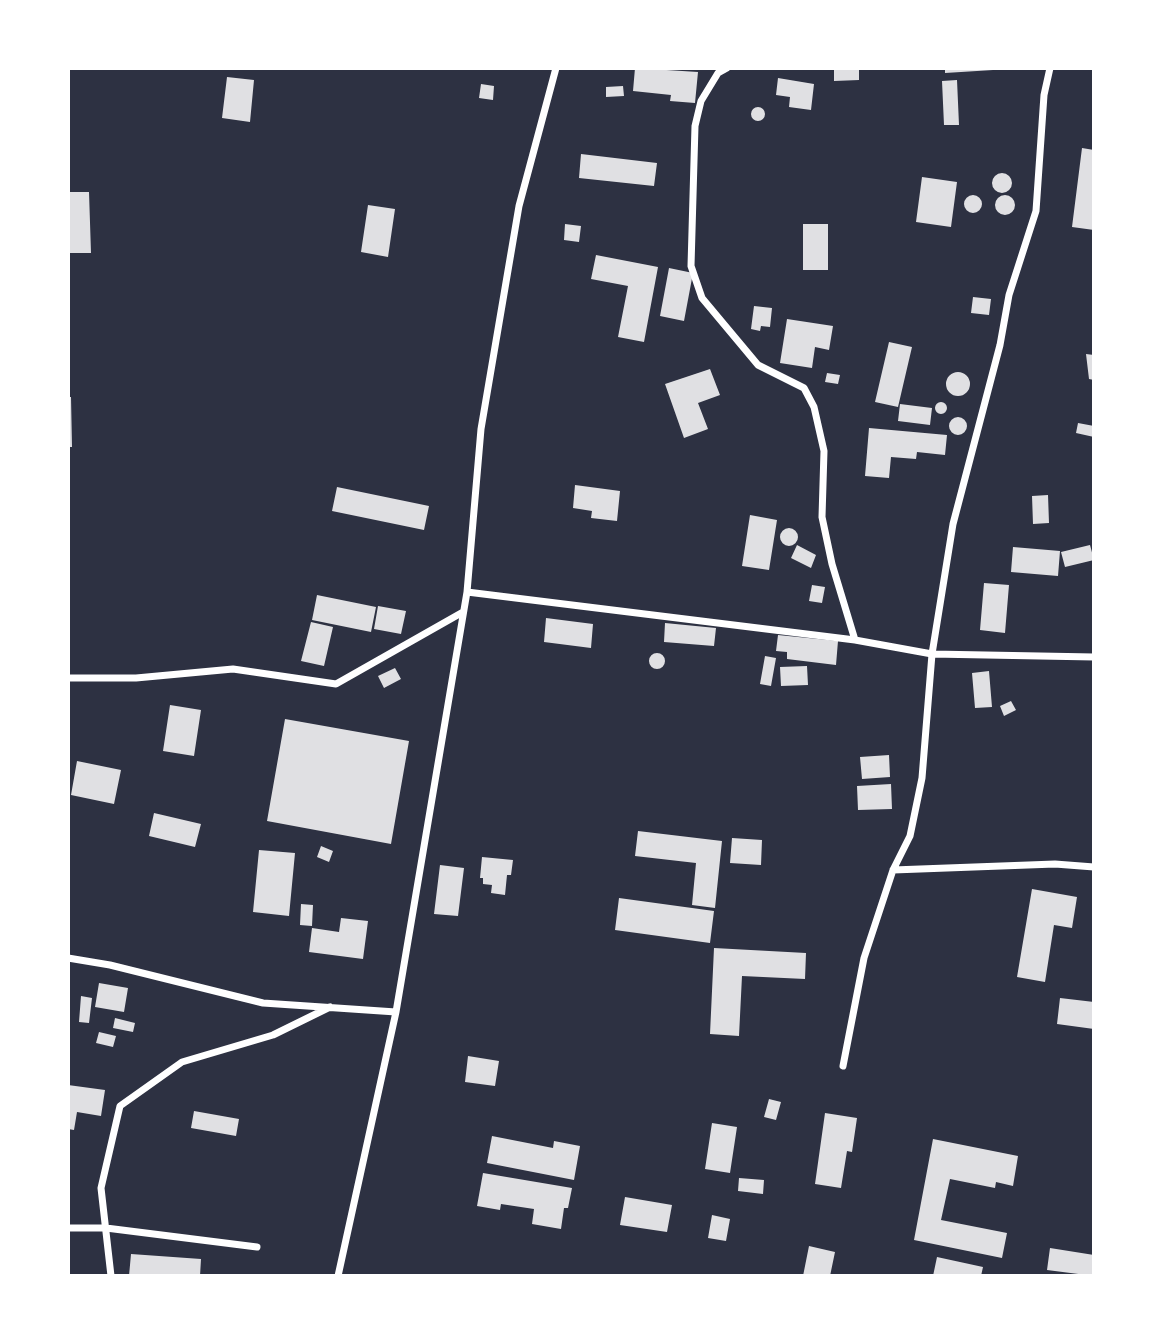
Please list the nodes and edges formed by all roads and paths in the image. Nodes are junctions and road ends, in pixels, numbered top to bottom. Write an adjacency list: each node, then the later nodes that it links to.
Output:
1 (556, 68): 4 (street)
2 (727, 68): 6 (street)
3 (1050, 68): 7 (street)
4 (467, 592): 5 (street); 6 (street)
5 (463, 612): 9 (street); 14 (street)
6 (855, 640): 7 (street)
7 (932, 654): 8 (street); 11 (street)
8 (1094, 657)
9 (68, 678)
10 (1094, 867): 11 (street)
11 (893, 870): 15 (street)
12 (68, 958): 13 (street)
13 (330, 1007): 14 (street); 17 (street)
14 (396, 1012): 20 (street)
15 (843, 1066)
16 (68, 1228): 17 (street)
17 (106, 1228): 18 (street); 19 (street)
18 (257, 1247)
19 (111, 1276)
20 (338, 1276)

